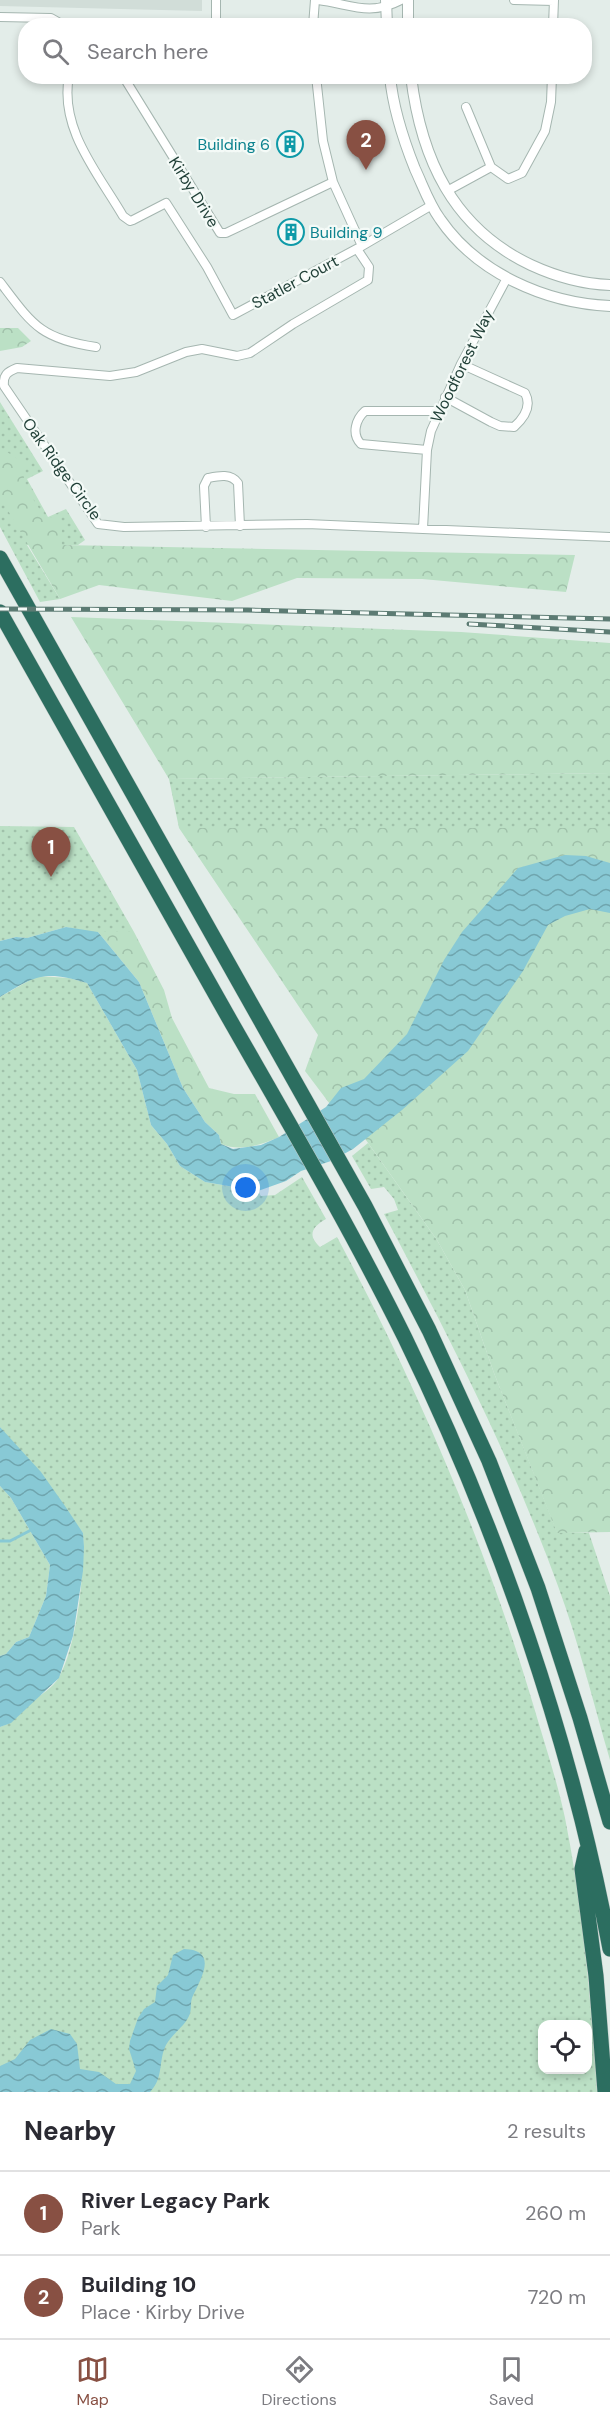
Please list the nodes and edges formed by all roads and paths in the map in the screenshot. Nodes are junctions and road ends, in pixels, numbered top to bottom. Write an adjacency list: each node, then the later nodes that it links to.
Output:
1 (216, 0): 11 (street)
2 (316, 0): 7 (street); 12 (street)
3 (400, 0): 8 (street)
4 (408, 0): 13 (street)
5 (513, 0): 6 (street)
6 (554, 0): 14 (street)
7 (344, 2): 8 (street)
8 (386, 4)
9 (0, 17): 10 (street)
10 (51, 18)
11 (216, 18)
12 (314, 18)
13 (408, 18)
14 (553, 18)
15 (68, 84): 26 (street, Statler Court)
16 (128, 84): 23 (street, Kirby Drive)
17 (317, 84): 23 (street)
18 (391, 84): 25 (street)
19 (412, 84): 24 (street)
20 (551, 84): 22 (street)
21 (466, 107): 22 (street)
22 (491, 167): 24 (street)
23 (333, 182): 26 (street)
24 (447, 191): 25 (street, Statler Court); 29 (street)
25 (432, 205): 26 (street, Statler Court); 27 (street)
26 (360, 247): 37 (street, Oak Ridge Circle)
27 (507, 278): 30 (street); 32 (street, Woodforest Way)
28 (0, 282): 31 (street)
29 (610, 285)
30 (610, 306)
31 (96, 347)
32 (461, 364): 33 (street, Woodforest Way); 33 (street)
33 (445, 397): 34 (street, Woodforest Way)
34 (439, 411): 35 (street, Woodforest Way); 35 (street)
35 (428, 450): 38 (street, Woodforest Way)
36 (240, 526): 37 (street, Oak Ridge Circle); 37 (street); 38 (street, Oak Ridge Circle)
37 (206, 527)
38 (423, 529): 39 (street, Oak Ridge Circle)
39 (610, 537)
40 (0, 558): 42 (highway)
41 (0, 612): 43 (highway)
42 (610, 1822)
43 (587, 1845): 44 (highway); 45 (highway)
44 (610, 1948)
45 (605, 2092)

